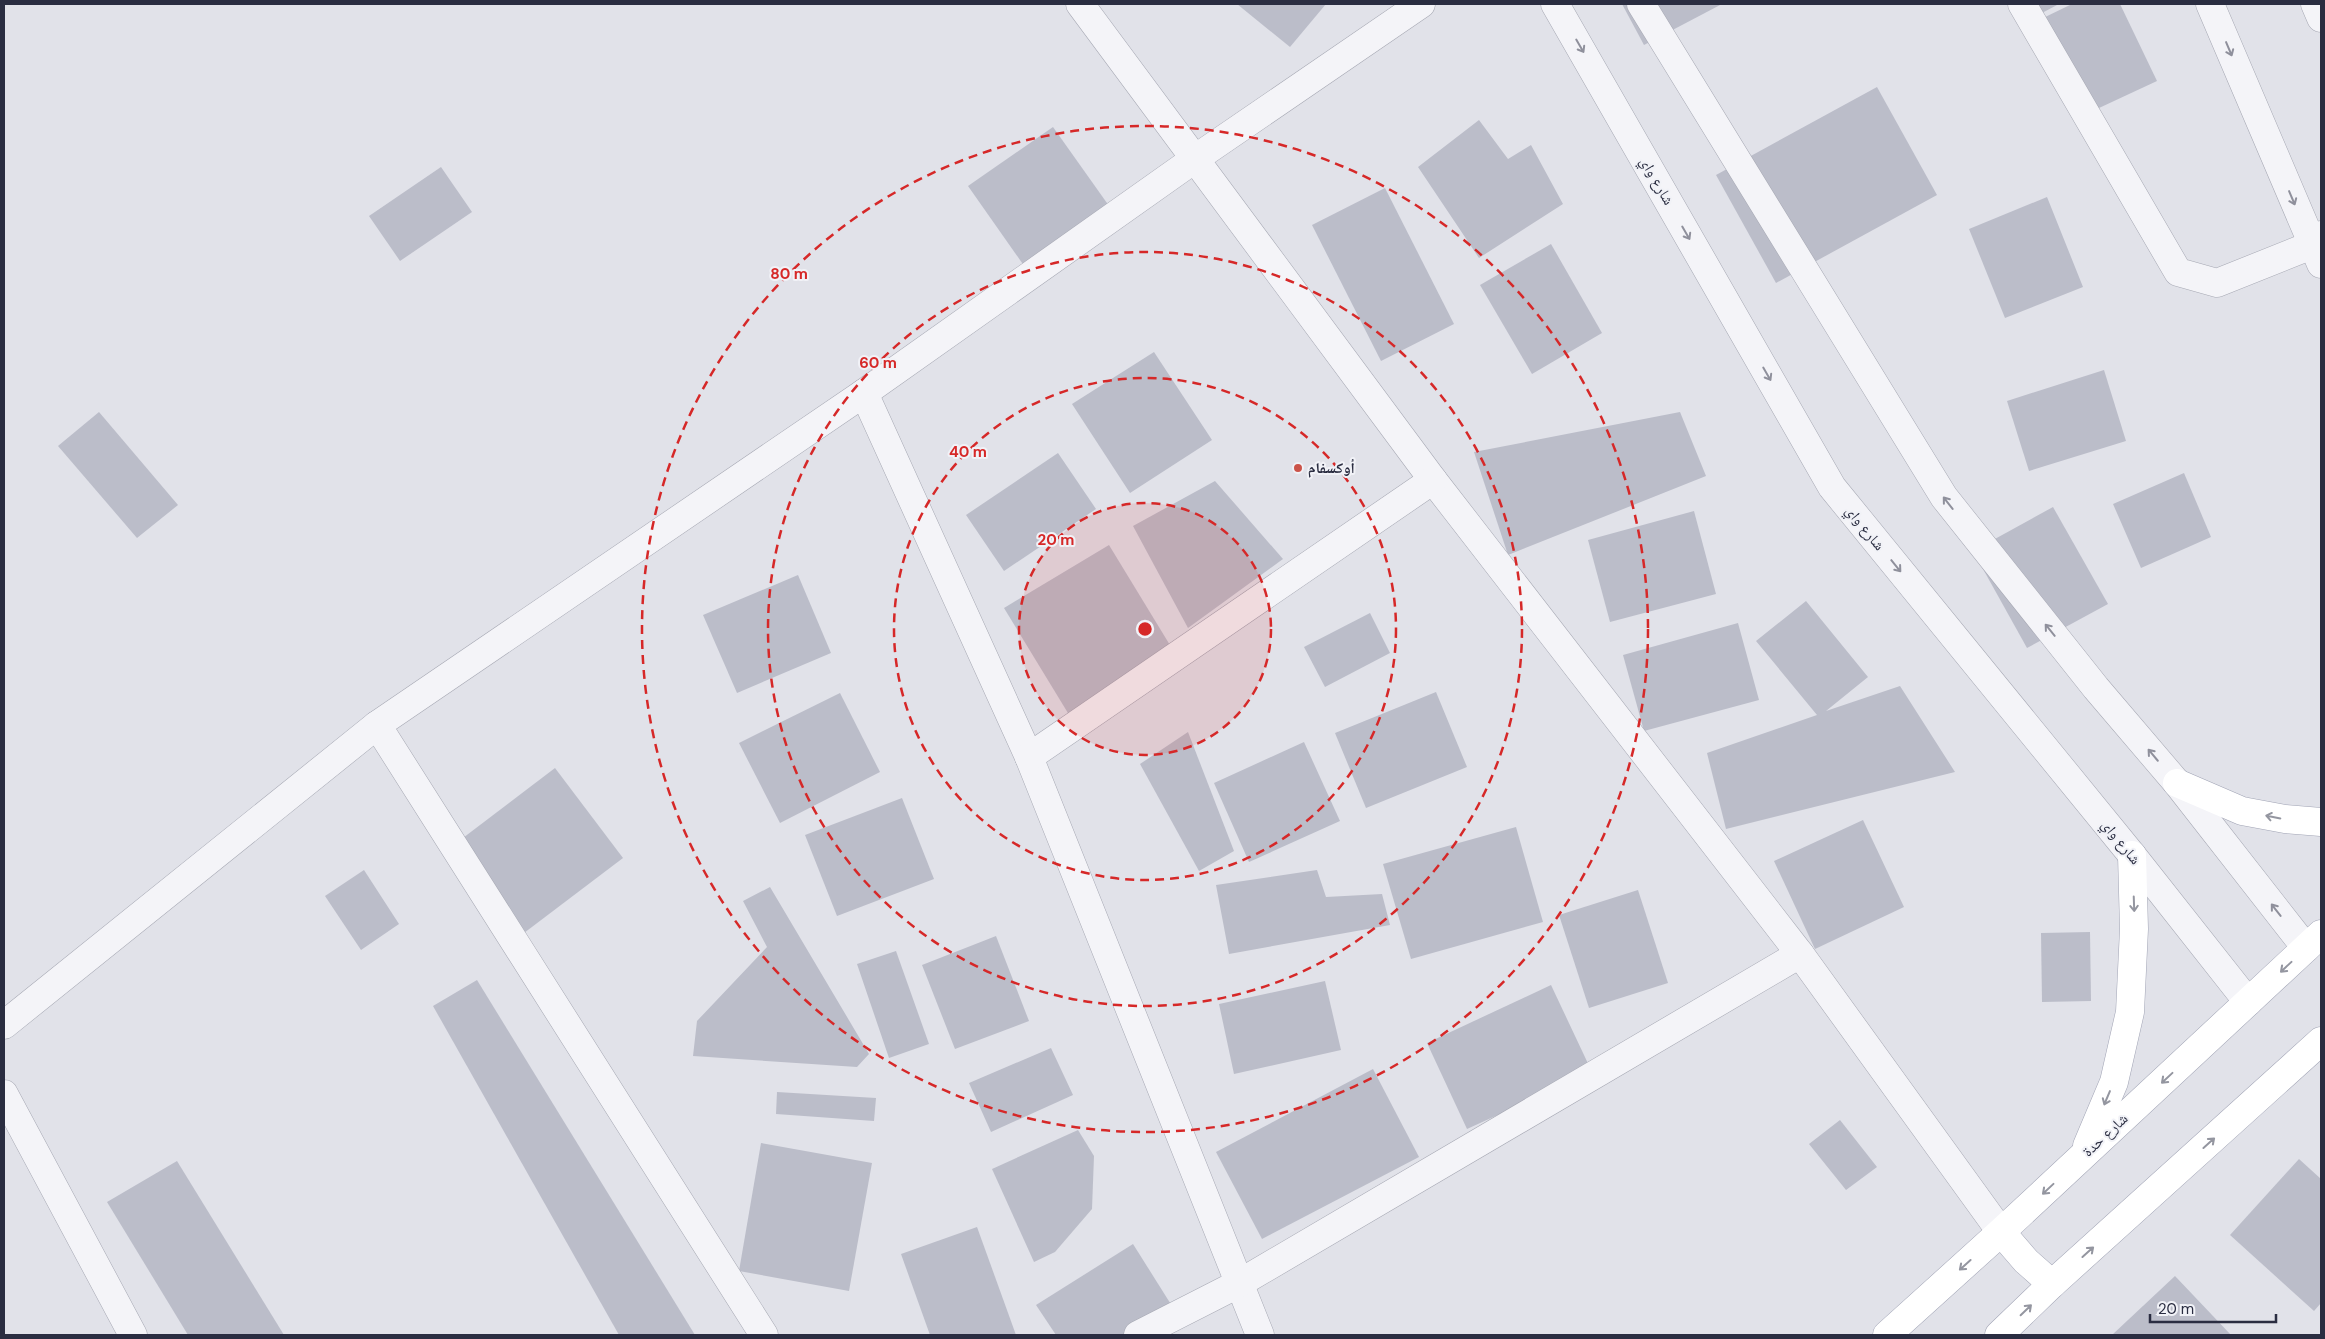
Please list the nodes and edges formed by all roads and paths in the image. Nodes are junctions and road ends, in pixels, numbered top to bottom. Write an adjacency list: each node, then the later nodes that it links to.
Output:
1 (1080, 4): 9 (street)
2 (1421, 4): 9 (street)
3 (1555, 4): 17 (street, شارع واي, one-way to 17)
4 (1641, 4): 15 (street, one-way to 4)
5 (2022, 4): 10 (street)
6 (2210, 4): 10 (street, one-way to 10)
7 (2315, 4): 8 (street)
8 (2321, 18)
9 (1196, 158): 11 (street); 12 (street)
10 (2318, 248)
11 (864, 393): 13 (street); 14 (street)
12 (1433, 480): 14 (street); 19 (street)
13 (376, 725): 21 (street); 29 (street)
14 (1029, 757): 26 (street)
15 (2177, 783): 16 (main road, one-way to 15); 18 (street, one-way to 15)
16 (2321, 822)
17 (2132, 855): 20 (street, شارع واي); 24 (main road, one-way to 24)
18 (2314, 941): 20 (main road, شارع حدة, one-way to 20)
19 (1800, 954): 25 (street); 26 (street)
20 (2248, 1002): 24 (main road, شارع حدة, one-way to 24)
21 (4, 1025)
22 (2318, 1046): 27 (main road, one-way to 22)
23 (4, 1094): 28 (street)
24 (2083, 1156): 25 (main road, شارع حدة, one-way to 25)
25 (2001, 1232): 27 (main road); 32 (main road, شارع حدة, one-way to 32)
26 (1238, 1284): 30 (street); 31 (street)
27 (2052, 1284): 33 (main road, one-way to 27)
28 (133, 1335)
29 (764, 1335)
30 (1138, 1335)
31 (1260, 1335)
32 (1887, 1335)
33 (1999, 1335)

